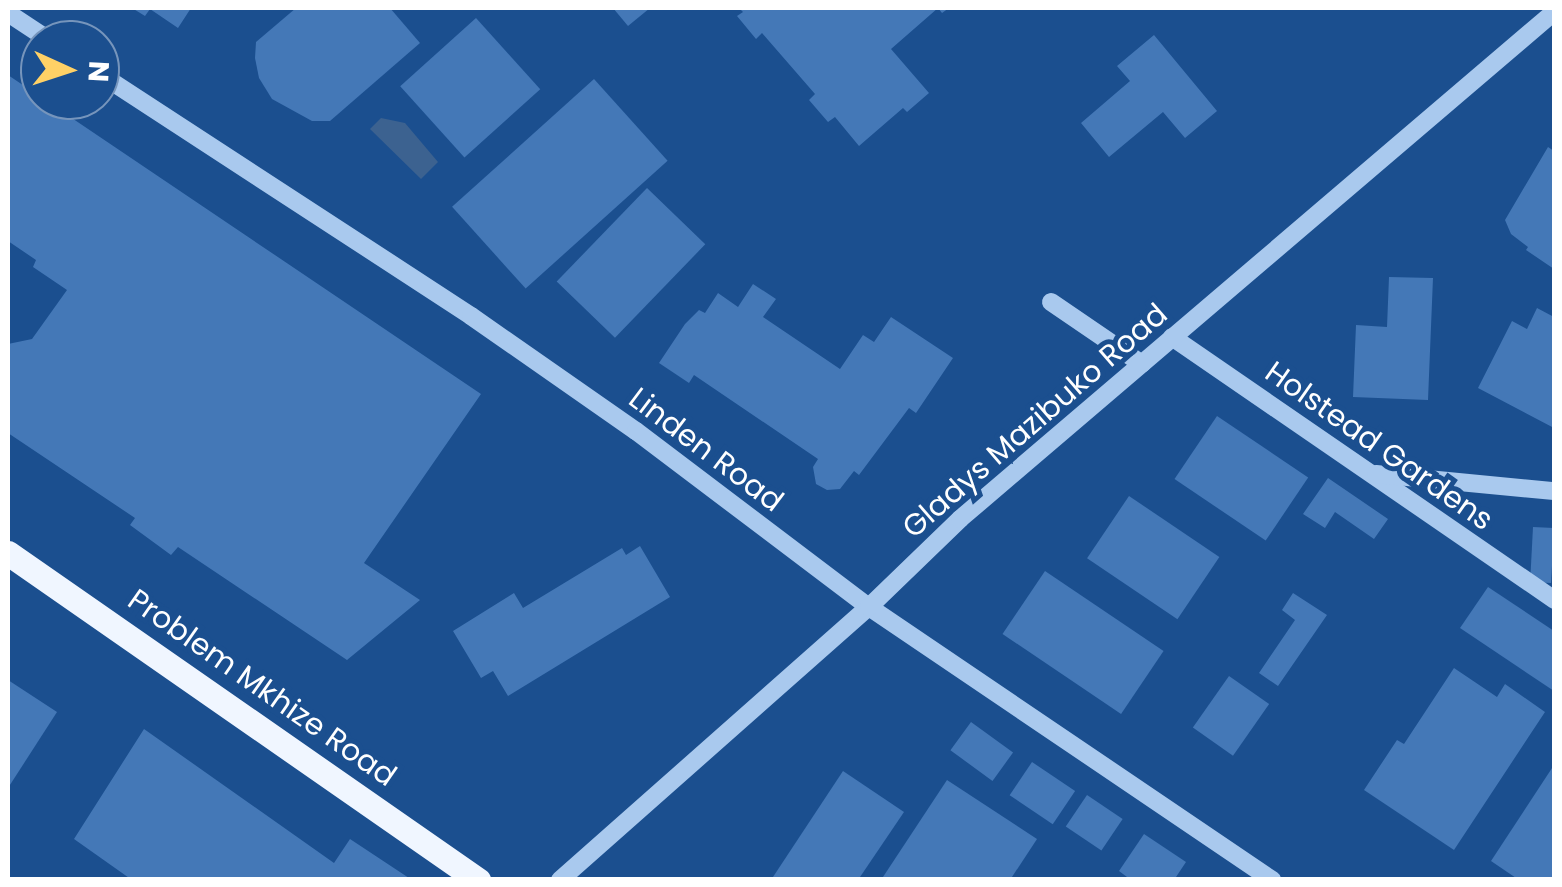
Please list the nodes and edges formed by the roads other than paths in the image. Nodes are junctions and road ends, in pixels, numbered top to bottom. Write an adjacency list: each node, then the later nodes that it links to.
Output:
1 (1554, 12): 4 (street, Gladys Mazibuko Road)
2 (120, 87): 10 (street, Linden Road)
3 (1051, 302): 5 (street)
4 (1172, 337): 5 (street, Gladys Mazibuko Road); 6 (street, Holstead Gardens)
5 (1142, 364): 10 (street, Gladys Mazibuko Road)
6 (1373, 474): 7 (street); 9 (street, Holstead Gardens)
7 (1554, 491)
8 (8, 552): 11 (main road, Problem Mkhize Road)
9 (1554, 600)
10 (869, 607): 12 (street, Gladys Mazibuko Road); 13 (street, Linden Road)
11 (478, 880)
12 (560, 880)
13 (1272, 880)

